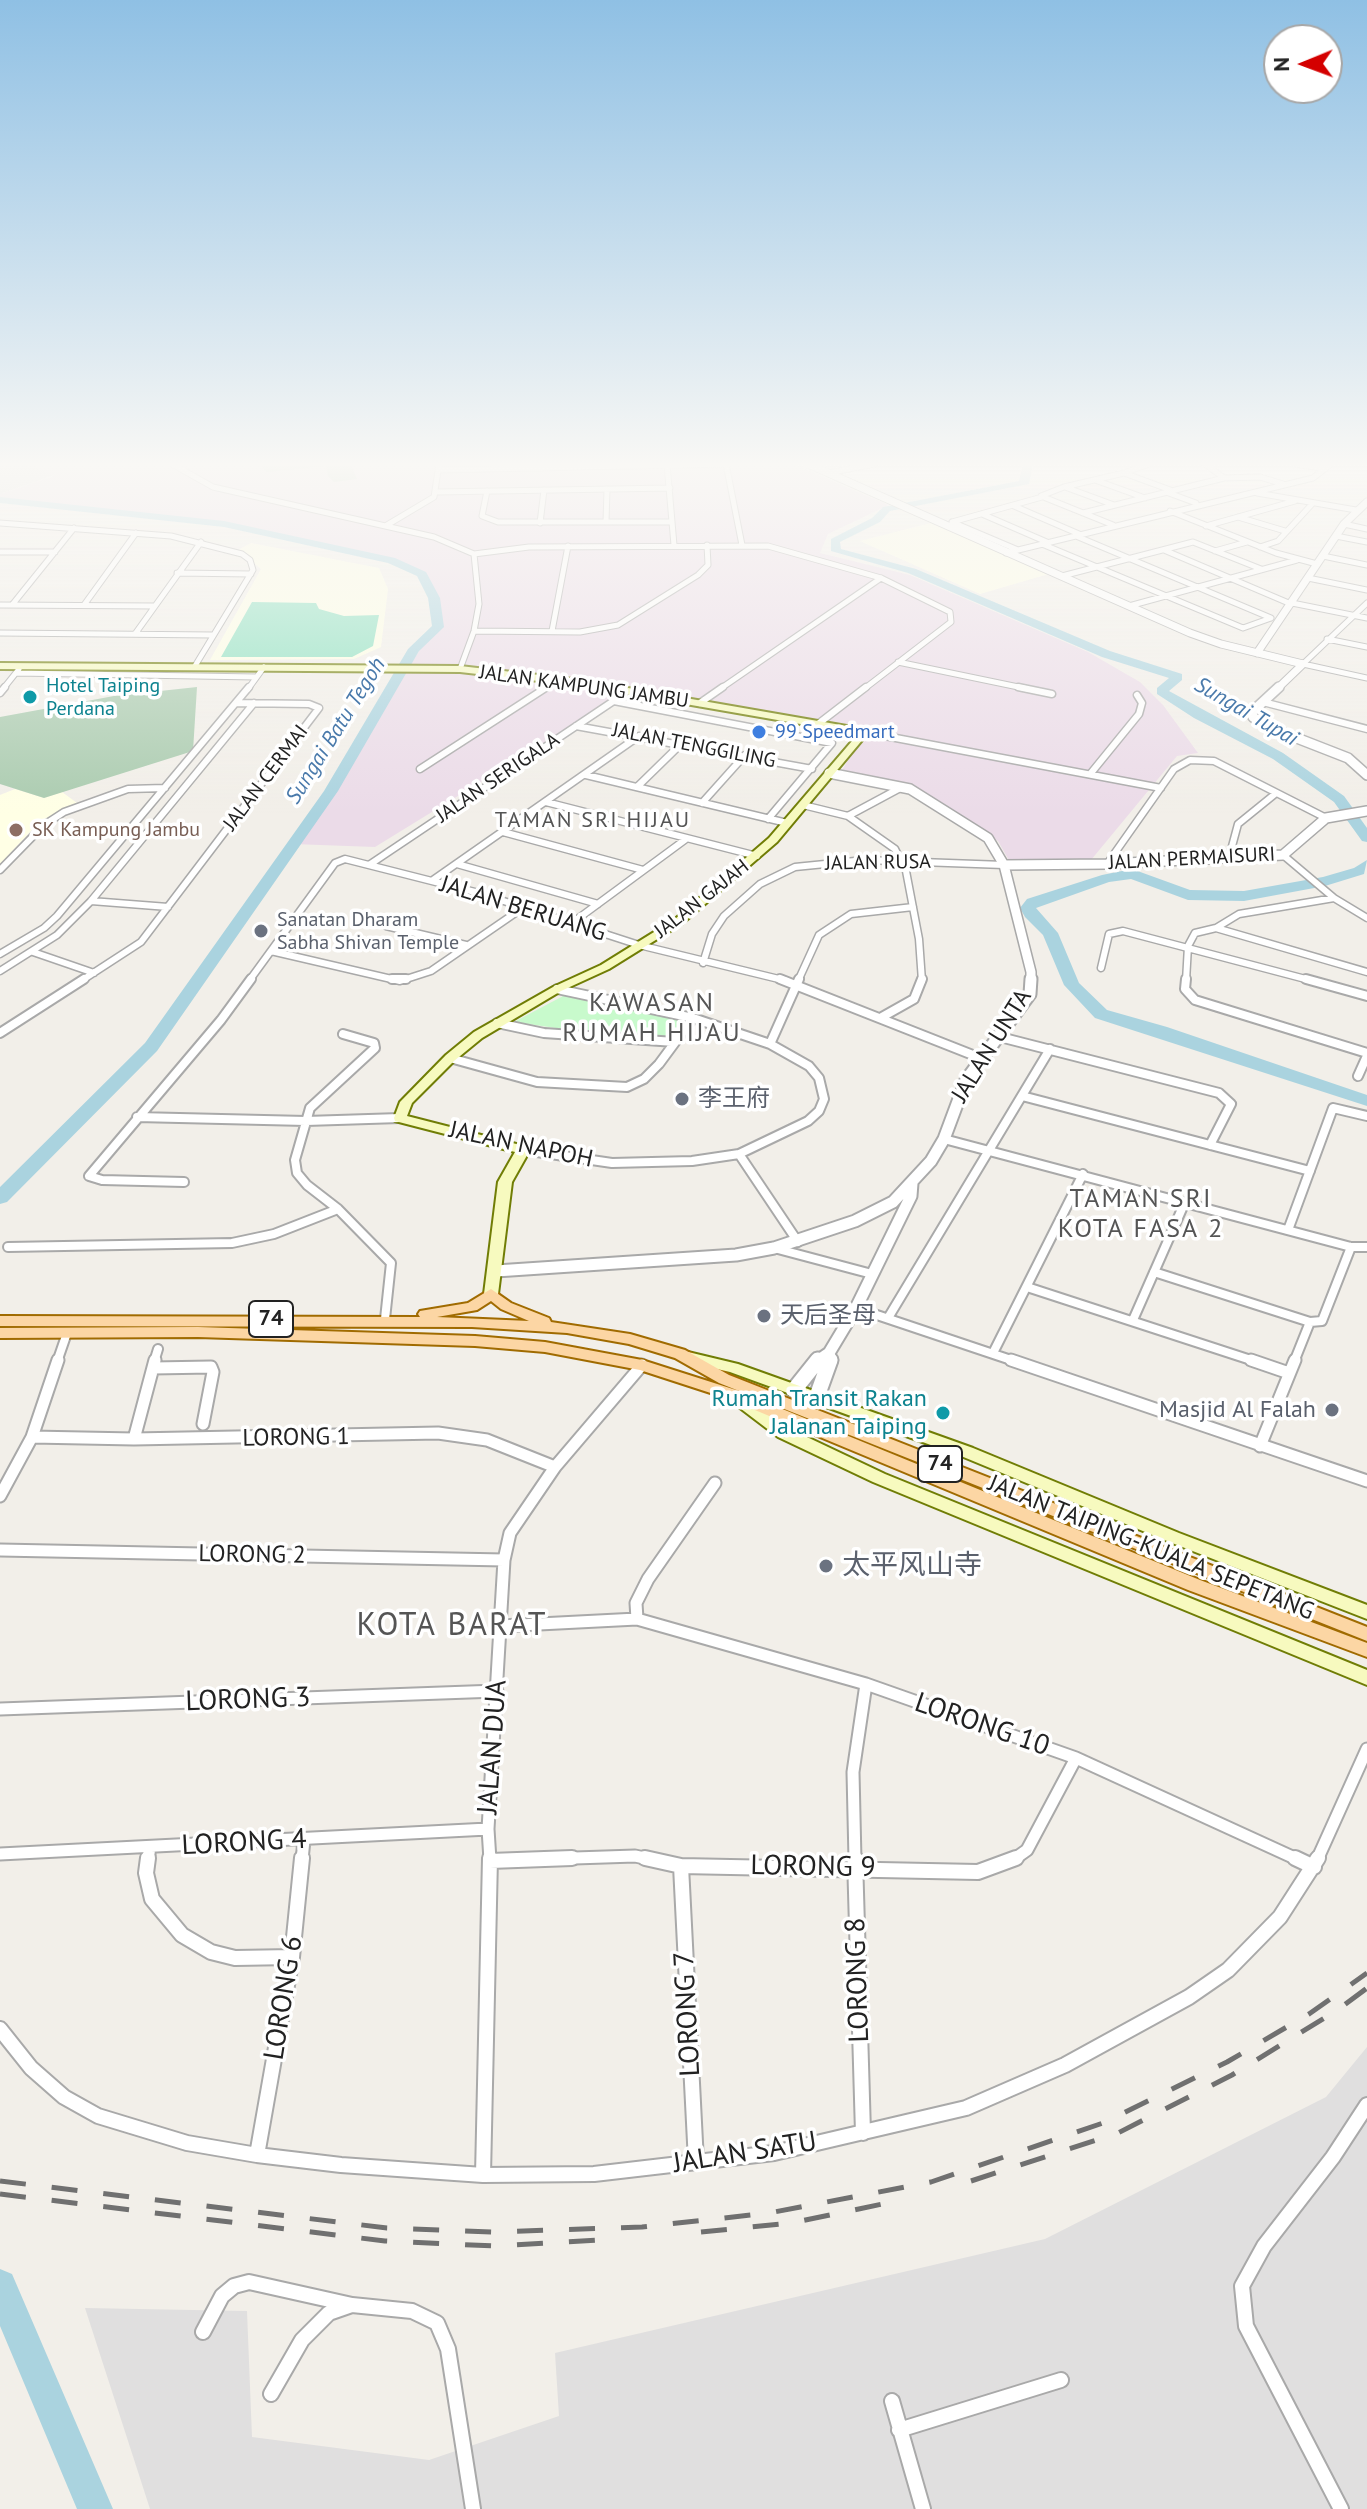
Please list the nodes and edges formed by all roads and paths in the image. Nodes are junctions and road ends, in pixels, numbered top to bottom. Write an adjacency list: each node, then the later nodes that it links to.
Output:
1 (31, 581): 23 (street)
2 (101, 581): 24 (street)
3 (172, 581): 25 (street)
4 (247, 581): 35 (street)
5 (477, 581): 30 (street)
6 (561, 581): 31 (street)
7 (687, 581): 31 (street)
8 (877, 581): 57 (street)
9 (887, 581): 39 (street)
10 (1073, 581): 26 (street)
11 (1130, 581): 19 (street)
12 (1182, 581): 17 (street)
13 (1218, 581): 17 (street)
14 (1237, 581): 20 (street)
15 (1306, 581): 20 (street)
16 (1323, 581): 18 (street)
17 (1196, 587): 19 (street); 29 (street)
18 (1367, 590)
19 (1165, 596): 26 (street); 29 (street)
20 (1291, 603): 27 (street); 38 (street)
21 (1367, 603): 27 (street)
22 (0, 605): 23 (street)
23 (12, 605): 24 (street)
24 (84, 605): 25 (street)
25 (155, 606): 34 (street)
26 (1129, 606): 38 (street)
27 (1355, 615): 28 (street); 36 (street)
28 (1367, 618)
29 (1243, 628): 33 (street)
30 (474, 631): 31 (street); 44 (street)
31 (552, 631)
32 (0, 633): 34 (street)
33 (1229, 633)
34 (135, 634): 35 (street)
35 (213, 635): 42 (street)
36 (1327, 639): 37 (street); 40 (street)
37 (1367, 647)
38 (1260, 650): 40 (street)
39 (898, 662): 51 (street); 58 (street)
40 (1303, 664): 47 (street); 54 (street)
41 (0, 666): 45 (main road, JALAN KAMPUNG JAMBU)
42 (195, 666): 43 (main road, JALAN KAMPUNG JAMBU); 45 (main road, JALAN KAMPUNG JAMBU)
43 (264, 667): 44 (main road, JALAN KAMPUNG JAMBU); 46 (street)
44 (460, 669): 48 (main road, JALAN KAMPUNG JAMBU)
45 (19, 670): 46 (street); 50 (street)
46 (256, 677): 55 (street)
47 (1367, 678)
48 (558, 680): 49 (main road, JALAN KAMPUNG JAMBU); 65 (street)
49 (628, 691): 53 (street, JALAN SERIGALA); 57 (main road, JALAN KAMPUNG JAMBU)
50 (0, 693)
51 (1052, 694)
52 (1137, 695): 68 (street)
53 (614, 701): 59 (street, JALAN SERIGALA); 66 (street)
54 (1263, 702): 60 (street); 70 (street)
55 (237, 703): 56 (street); 73 (street)
56 (254, 703): 98 (street); 100 (street, JALAN CERMAI)
57 (700, 703): 58 (main road, JALAN KAMPUNG JAMBU)
58 (818, 724): 61 (main road, JALAN KAMPUNG JAMBU)
59 (576, 726): 62 (street, JALAN TENGGILING); 92 (street, JALAN SERIGALA)
60 (1367, 729)
61 (864, 732): 67 (main road, JALAN GAJAH); 68 (street, JALAN KAMPUNG JAMBU)
62 (639, 736): 63 (street, JALAN TENGGILING); 69 (street)
63 (681, 744): 64 (street, JALAN TENGGILING); 71 (street)
64 (745, 755): 66 (street, JALAN TENGGILING); 77 (street)
65 (420, 769)
66 (812, 769): 82 (street)
67 (829, 773): 72 (street, JALAN UNTA); 78 (main road, JALAN GAJAH)
68 (1091, 773): 74 (street, JALAN KAMPUNG JAMBU)
69 (586, 775): 71 (street); 76 (street)
70 (1367, 775)
71 (638, 786): 77 (street)
72 (902, 787): 80 (street); 93 (street, JALAN UNTA)
73 (165, 788): 94 (street); 112 (street)
74 (1161, 788): 75 (street); 91 (street)
75 (1275, 794): 81 (street); 88 (street)
76 (546, 802): 84 (street); 85 (street)
77 (702, 803): 82 (street)
78 (803, 805): 80 (street); 83 (main road, JALAN GAJAH)
79 (1364, 812): 81 (street, JALAN PERMAISURI)
80 (848, 816): 89 (street)
81 (1326, 818): 86 (street, JALAN PERMAISURI)
82 (768, 819): 83 (street)
83 (787, 823): 87 (main road, JALAN GAJAH)
84 (503, 832): 90 (street); 95 (street)
85 (686, 839): 87 (street); 95 (street)
86 (1283, 855): 88 (street, JALAN PERMAISURI); 97 (street)
87 (757, 856): 108 (main road, JALAN GAJAH)
88 (1234, 858): 91 (street, JALAN PERMAISURI)
89 (902, 860): 93 (street, JALAN RUSA); 102 (street); 113 (street, JALAN RUSA)
90 (457, 864): 96 (street); 99 (street)
91 (1107, 864): 93 (street, JALAN PERMAISURI)
92 (369, 865): 96 (street, JALAN BERUANG); 110 (street, JALAN BERUANG)
93 (1004, 865): 126 (street, JALAN UNTA)
94 (0, 870)
95 (643, 870): 99 (street)
96 (433, 880): 101 (street, JALAN BERUANG)
97 (1334, 898): 103 (street); 106 (street)
98 (91, 901): 100 (street); 111 (street)
99 (598, 904): 104 (street)
100 (168, 907): 117 (street, JALAN CERMAI)
101 (524, 907): 104 (street, JALAN BERUANG); 107 (street)
102 (913, 907): 118 (street); 121 (street)
103 (1367, 918)
104 (572, 923): 108 (street, JALAN BERUANG)
105 (386, 926): 107 (street)
106 (1216, 928): 109 (street); 116 (street)
107 (466, 945): 110 (street)
108 (639, 945): 113 (street, JALAN BERUANG); 119 (main road, JALAN GAJAH)
109 (1188, 946): 114 (street); 120 (street); 130 (street)
110 (271, 951): 136 (street)
111 (33, 952): 115 (street); 117 (street)
112 (1, 953)
113 (703, 963): 118 (street, JALAN BERUANG)
114 (1101, 968)
115 (0, 971)
116 (1367, 972)
117 (94, 973): 124 (street, JALAN CERMAI)
118 (797, 984): 121 (street, JALAN BERUANG); 128 (street)
119 (557, 989): 122 (street, JALAN NAPOH); 123 (main road, JALAN GAJAH)
120 (1367, 996)
121 (882, 1017): 132 (street, JALAN BERUANG)
122 (693, 1018): 127 (street); 128 (street, JALAN NAPOH)
123 (497, 1023): 127 (street); 131 (main road, JALAN GAJAH)
124 (0, 1033)
125 (343, 1034): 138 (street)
126 (1000, 1037): 129 (street); 132 (street, JALAN UNTA)
127 (675, 1042): 131 (street)
128 (770, 1044): 143 (street, JALAN NAPOH)
129 (1050, 1049): 134 (street); 140 (street)
130 (1367, 1055): 133 (street)
131 (450, 1058): 137 (main road, JALAN GAJAH)
132 (983, 1059): 139 (street, JALAN UNTA)
133 (1358, 1076)
134 (1022, 1096): 140 (street); 142 (street)
135 (1367, 1116): 144 (street)
136 (137, 1117): 138 (street, JALAN NAPOH); 146 (street)
137 (400, 1118): 138 (street, JALAN NAPOH); 141 (main road, JALAN NAPOH)
138 (306, 1121): 150 (street)
139 (944, 1139): 142 (street); 147 (street, JALAN UNTA)
140 (1210, 1145): 144 (street)
141 (523, 1150): 143 (street, JALAN NAPOH); 158 (main road)
142 (989, 1151): 145 (street); 164 (street)
143 (739, 1154): 153 (street)
144 (1310, 1171): 152 (street)
145 (1083, 1174): 149 (street); 161 (street)
146 (184, 1182)
147 (912, 1183): 148 (street, JALAN UNTA); 151 (street)
148 (893, 1202): 151 (street); 153 (street, JALAN UNTA)
149 (1185, 1202): 152 (street); 159 (street)
150 (338, 1209): 154 (street); 165 (street)
151 (896, 1227): 160 (street)
152 (1288, 1230): 155 (street)
153 (798, 1242): 157 (street, JALAN UNTA)
154 (8, 1247)
155 (1351, 1247): 156 (street); 168 (street)
156 (1367, 1247)
157 (774, 1248): 158 (street, JALAN UNTA); 160 (street)
158 (496, 1271): 162 (main road)
159 (1154, 1272): 166 (street); 168 (street)
160 (872, 1274): 163 (street)
161 (1027, 1287): 166 (street); 176 (street)
162 (491, 1294): 165 (main road); 170 (main road)
163 (856, 1308): 164 (street); 175 (street)
164 (888, 1318): 176 (street)
165 (385, 1319): 167 (main road, JALAN TAIPING-KUALA SEPETANG / 74); 169 (main road, JALAN TAIPING-KUALA SEPETANG / 74)
166 (1133, 1320): 180 (street)
167 (0, 1321)
168 (1310, 1322): 180 (street)
169 (540, 1326): 170 (main road, JALAN TAIPING-KUALA SEPETANG / 74); 173 (main road)
170 (567, 1328): 177 (main road, JALAN TAIPING-KUALA SEPETANG / 74)
171 (0, 1333): 172 (main road, JALAN TAIPING-KUALA SEPETANG / 74)
172 (67, 1333): 173 (main road, JALAN TAIPING-KUALA SEPETANG / 74); 185 (street)
173 (545, 1347): 178 (main road, JALAN TAIPING-KUALA SEPETANG / 74)
174 (158, 1349): 179 (street)
175 (829, 1353): 181 (street); 183 (street)
176 (993, 1353): 187 (street)
177 (680, 1354): 181 (main road); 194 (main road, JALAN TAIPING-KUALA SEPETANG / 74)
178 (642, 1365): 182 (main road, JALAN TAIPING-KUALA SEPETANG / 74); 188 (street, JALAN DUA)
179 (153, 1368): 184 (street); 186 (street)
180 (1289, 1373): 187 (street)
181 (794, 1390): 183 (main road)
182 (731, 1394): 194 (main road, JALAN TAIPING-KUALA SEPETANG / 74); 200 (main road)
183 (816, 1399): 195 (main road)
184 (203, 1424)
185 (32, 1437): 186 (street, LORONG 1); 191 (street)
186 (134, 1439): 188 (street, LORONG 1)
187 (1260, 1446): 189 (street)
188 (555, 1467): 193 (street, JALAN DUA)
189 (1367, 1481)
190 (715, 1483): 196 (street)
191 (0, 1496)
192 (0, 1550): 193 (street, LORONG 2)
193 (504, 1560): 197 (street, JALAN DUA)
194 (1198, 1577): 198 (main road, JALAN TAIPING-KUALA SEPETANG / 74); 199 (main road, JALAN TAIPING-KUALA SEPETANG / 74)
195 (1367, 1612)
196 (637, 1619): 197 (street, LORONG 10); 201 (street, LORONG 10)
197 (500, 1626): 202 (street, JALAN DUA)
198 (1367, 1634)
199 (1367, 1650)
200 (1367, 1678)
201 (866, 1684): 205 (street, LORONG 10); 212 (street, LORONG 8)
202 (497, 1691): 203 (street, LORONG 3); 206 (street, JALAN DUA)
203 (0, 1709)
204 (1367, 1749): 213 (street, JALAN SATU)
205 (1076, 1758): 212 (street, LORONG 9); 213 (street, LORONG 10)
206 (488, 1829): 207 (street, LORONG 4); 210 (street, JALAN DUA)
207 (304, 1840): 208 (street, LORONG 4); 214 (street, LORONG 6)
208 (150, 1847): 209 (street, LORONG 4); 214 (street)
209 (0, 1854)
210 (490, 1861): 211 (street, LORONG 9); 220 (street, JALAN DUA)
211 (681, 1866): 212 (street, LORONG 9); 219 (street, LORONG 7)
212 (854, 1867): 217 (street, LORONG 8)
213 (1314, 1867): 217 (street, JALAN SATU)
214 (292, 1957): 218 (street, LORONG 6)
215 (0, 2029): 218 (street, JALAN SATU)
216 (1367, 2105): 229 (street)
217 (863, 2133): 219 (street, JALAN SATU)
218 (257, 2155): 220 (street, JALAN SATU)
219 (696, 2162): 220 (street, JALAN SATU)
220 (483, 2175)
221 (352, 2305): 222 (street); 224 (street); 227 (street)
222 (203, 2332)
223 (1061, 2380): 226 (street)
224 (271, 2394)
225 (892, 2401): 226 (street)
226 (899, 2430): 228 (street)
227 (473, 2509)
228 (923, 2509)
229 (1341, 2509)

